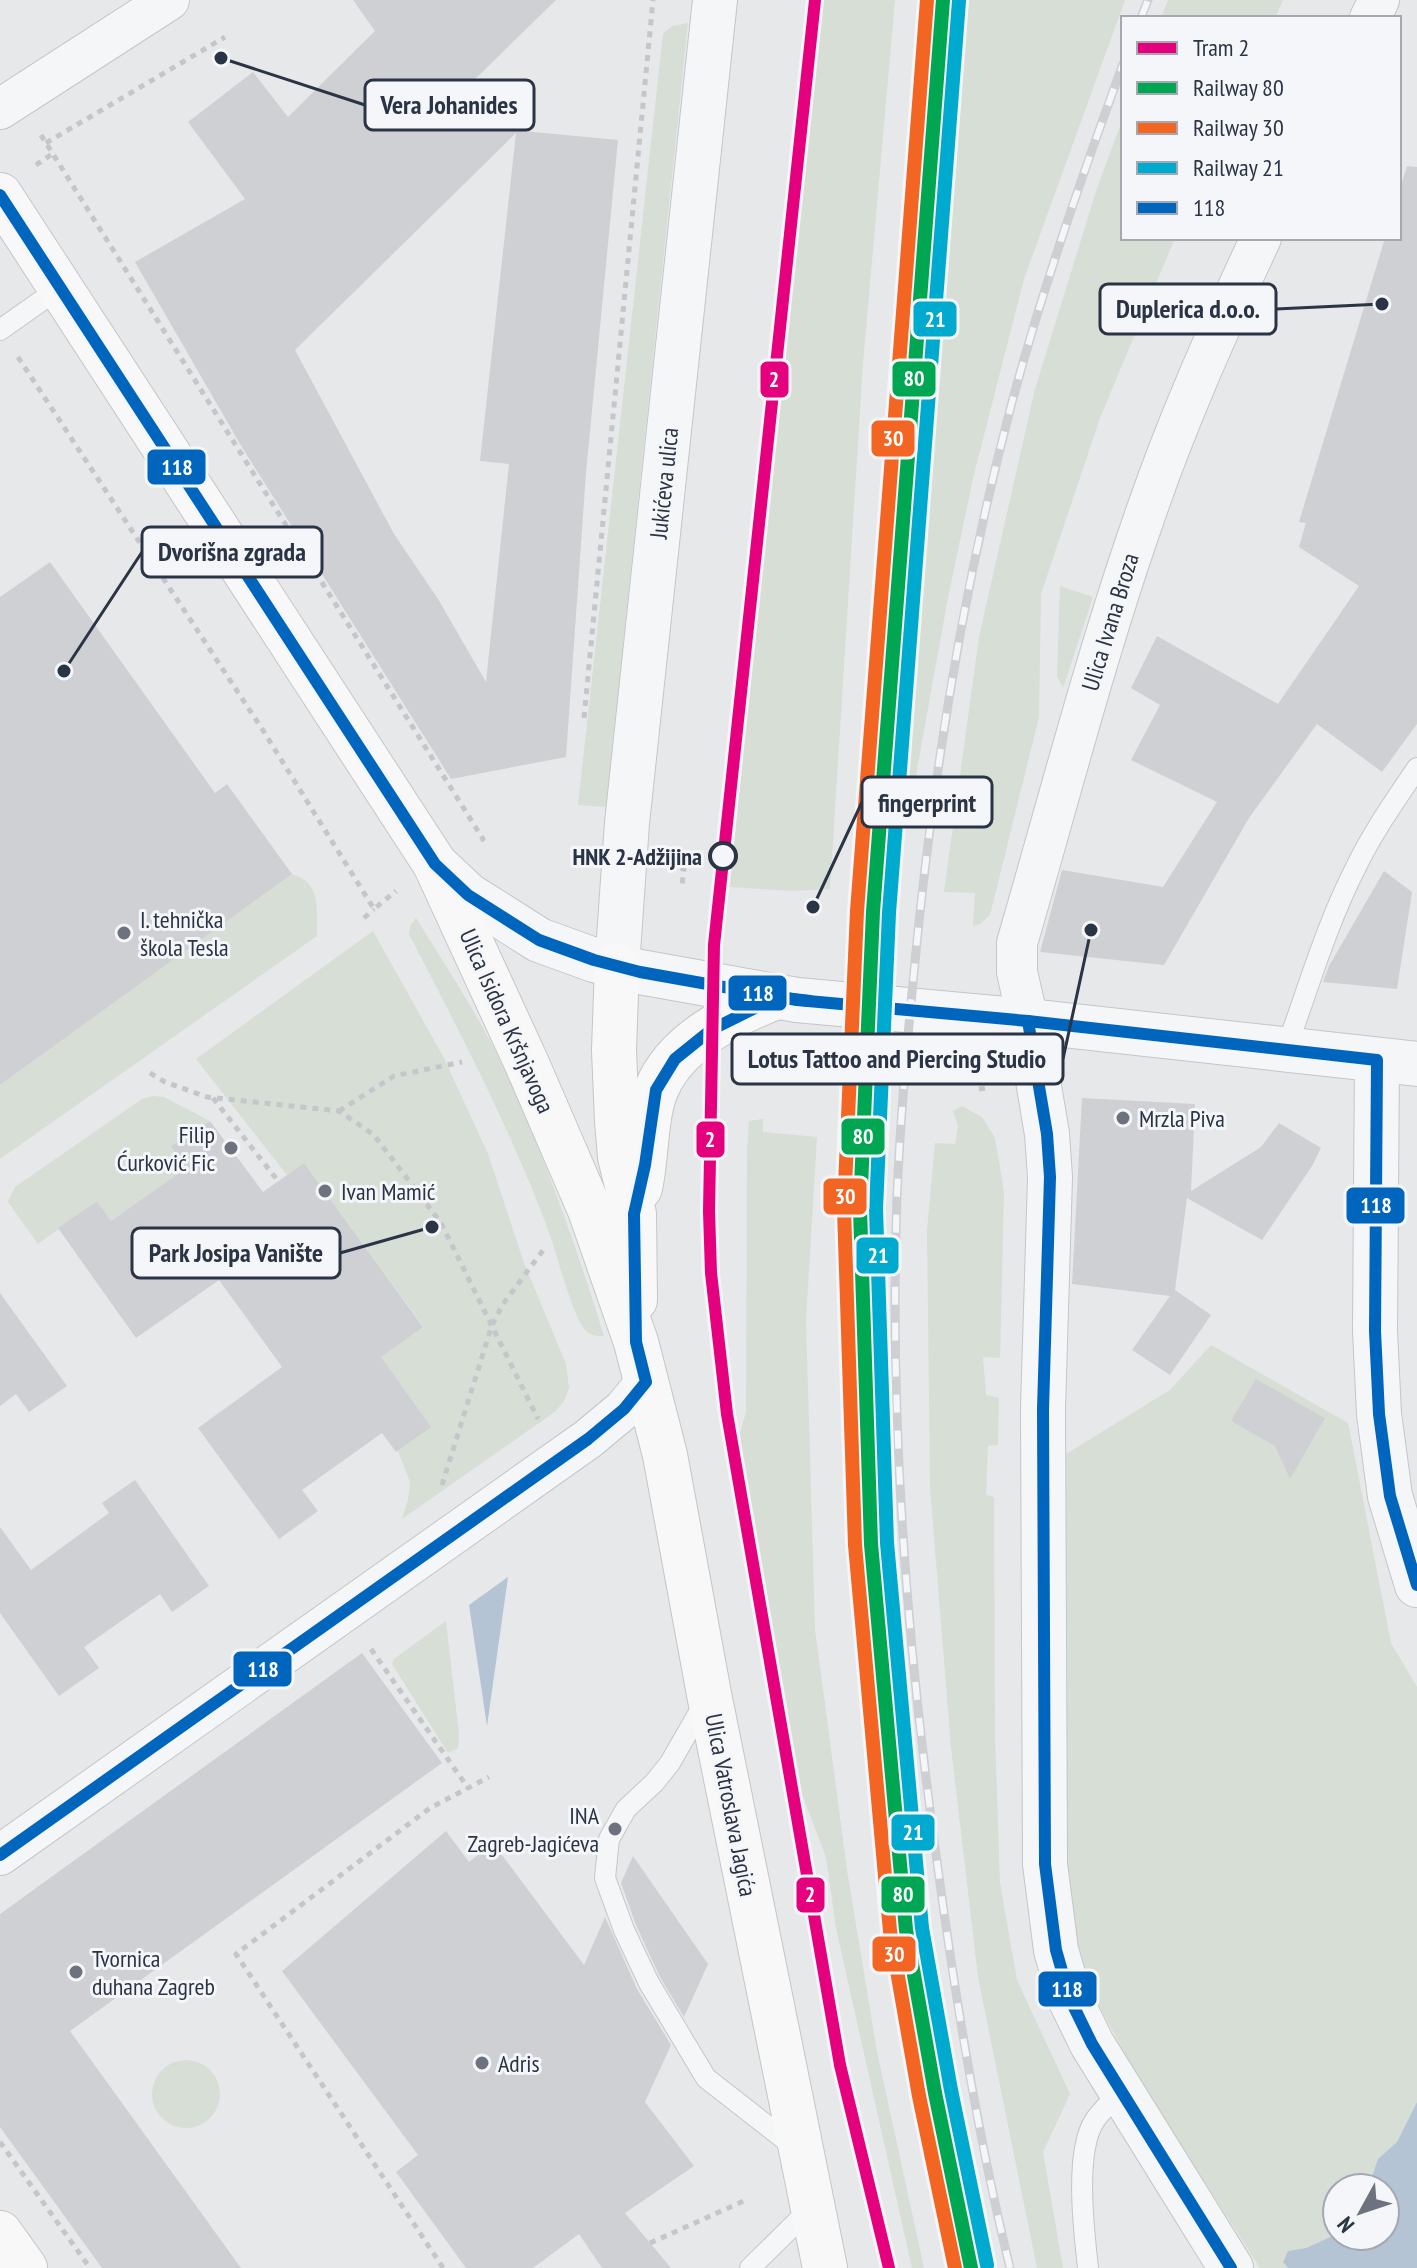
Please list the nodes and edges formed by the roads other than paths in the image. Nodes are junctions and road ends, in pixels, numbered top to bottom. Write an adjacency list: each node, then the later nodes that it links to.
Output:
1 (169, 0): 3 (street)
2 (715, 0): 10 (street, Jukićeva ulica)
3 (0, 109)
4 (13, 183): 6 (main road, Ulica Isidora Kršnjavoga)
5 (1260, 240): 12 (street, Ulica Ivana Broza)
6 (61, 287): 7 (lane); 9 (main road, Ulica Isidora Kršnjavoga)
7 (0, 330)
8 (1417, 768): 13 (lane)
9 (418, 876): 10 (street); 16 (main road, Ulica Isidora Kršnjavoga)
10 (617, 966): 11 (street); 15 (main road)
11 (777, 997): 12 (street); 15 (main road)
12 (1028, 1021): 13 (street); 20 (street)
13 (1286, 1049): 14 (street)
14 (1397, 1062): 17 (street)
15 (634, 1214): 16 (main road)
16 (641, 1362): 18 (main road, Ulica Vatroslava Jagića); 19 (street)
17 (1417, 1585)
18 (709, 1694): 21 (main road, Ulica Vatroslava Jagića); 21 (lane)
19 (0, 1855)
20 (1120, 2092): 27 (lane); 28 (street)
21 (800, 2152): 22 (main road, Ulica Vatroslava Jagića)
22 (813, 2206): 25 (lane); 26 (main road, Ulica Vatroslava Jagića)
23 (0, 2233): 24 (main road)
24 (25, 2268)
25 (750, 2268)
26 (825, 2268)
27 (1088, 2268)
28 (1231, 2268)

